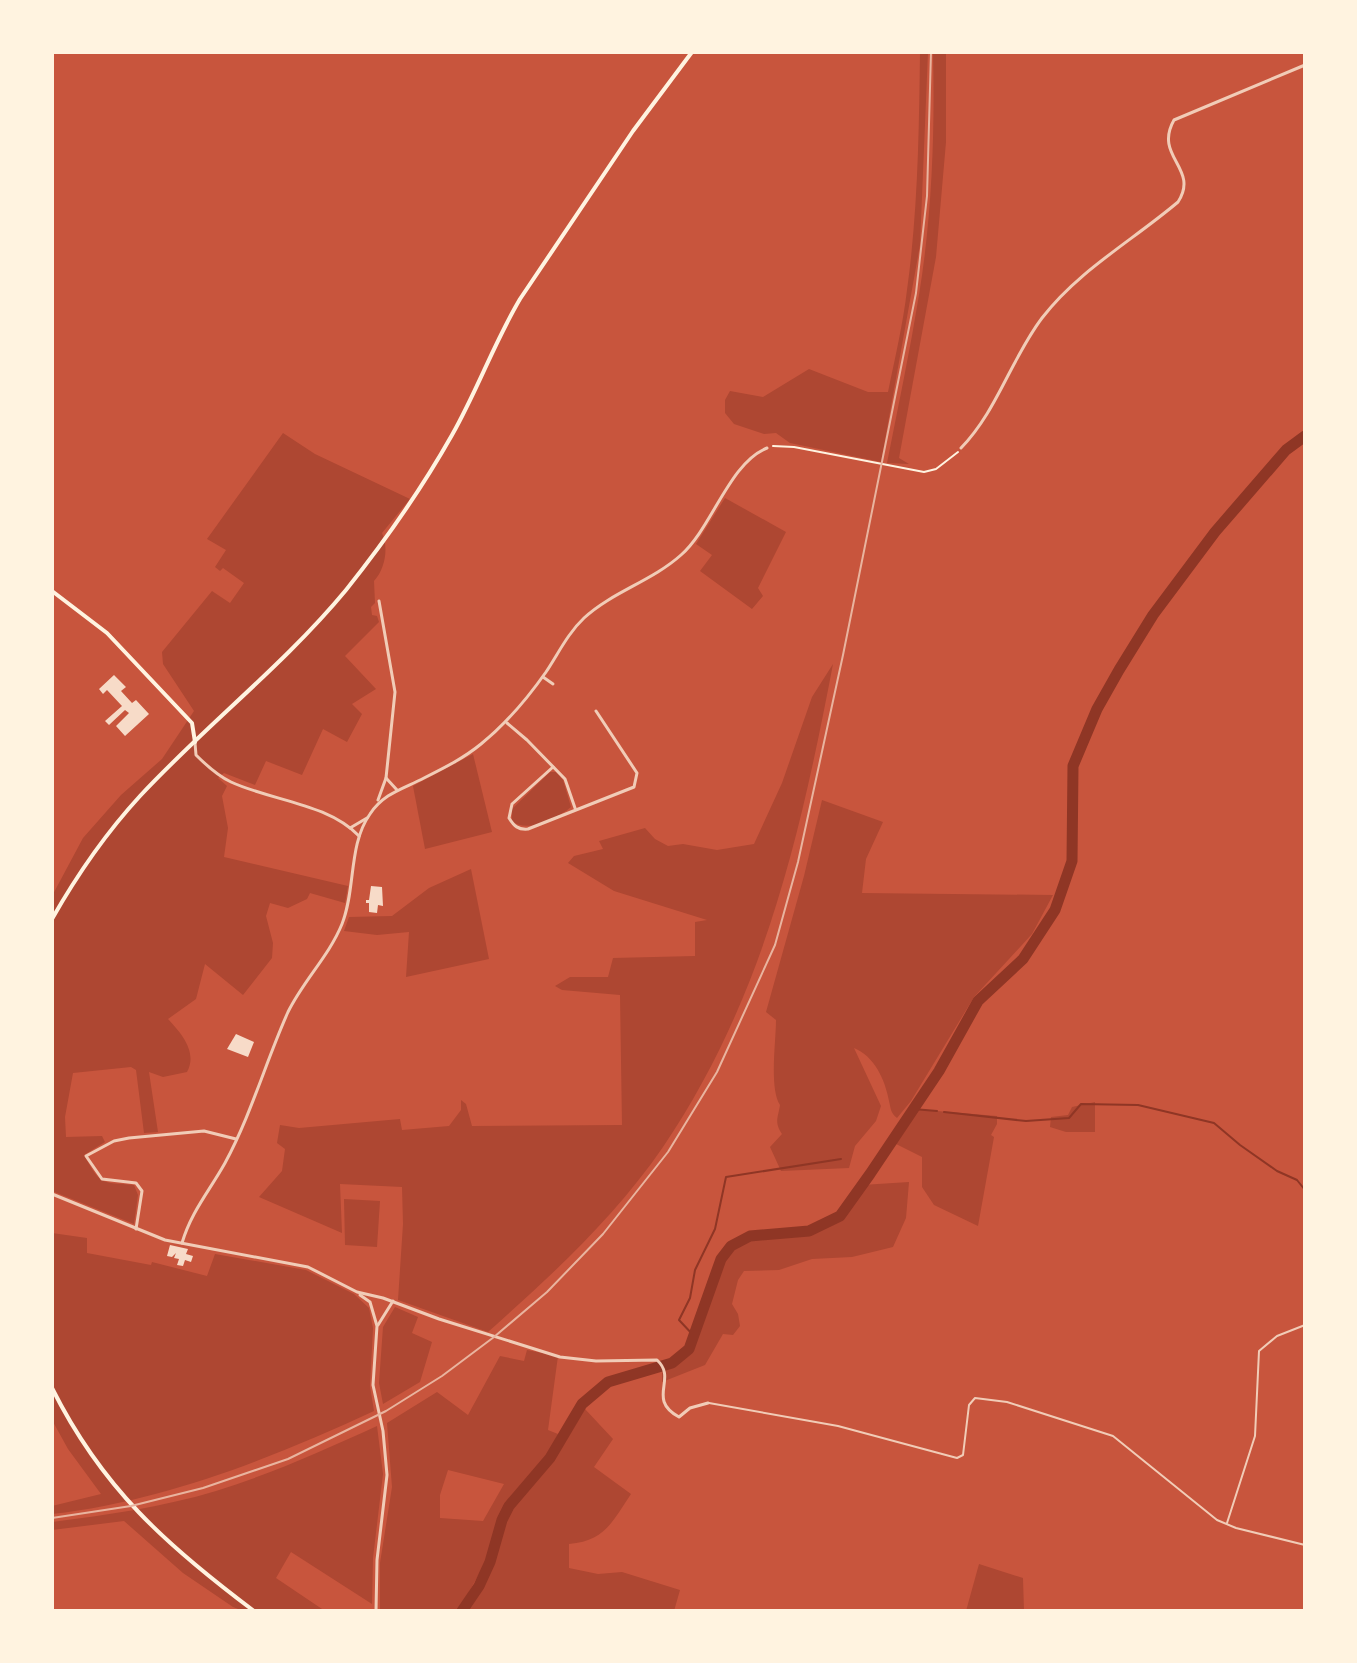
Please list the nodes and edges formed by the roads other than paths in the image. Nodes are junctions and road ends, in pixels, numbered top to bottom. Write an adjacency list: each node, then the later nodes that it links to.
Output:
1 (692, 52): 11 (main road)
2 (1305, 65): 4 (street)
3 (767, 448): 7 (street)
4 (961, 448)
5 (52, 591): 11 (main road)
6 (379, 601): 13 (street)
7 (543, 677): 8 (street); 10 (street)
8 (553, 684)
9 (600, 714): 16 (street)
10 (507, 723): 12 (street); 14 (street)
11 (195, 742): 18 (street); 20 (main road)
12 (553, 767): 16 (street); 16 (street)
13 (386, 778): 14 (street); 15 (street)
14 (397, 790): 15 (street)
15 (377, 804): 17 (street)
16 (576, 810)
17 (367, 818): 18 (street); 19 (street)
18 (350, 828): 19 (street)
19 (359, 836): 21 (street)
20 (52, 919)
21 (236, 1139): 23 (street); 24 (street)
22 (52, 1194): 23 (street)
23 (136, 1229): 24 (street)
24 (182, 1243): 25 (street)
25 (357, 1292): 26 (street); 28 (street)
26 (393, 1301): 28 (street); 30 (street)
27 (1305, 1325): 31 (lane)
28 (377, 1326): 34 (street)
29 (52, 1388): 33 (main road)
30 (708, 1403): 31 (lane)
31 (1227, 1524): 32 (lane)
32 (1305, 1545)
33 (254, 1611)
34 (376, 1611)

